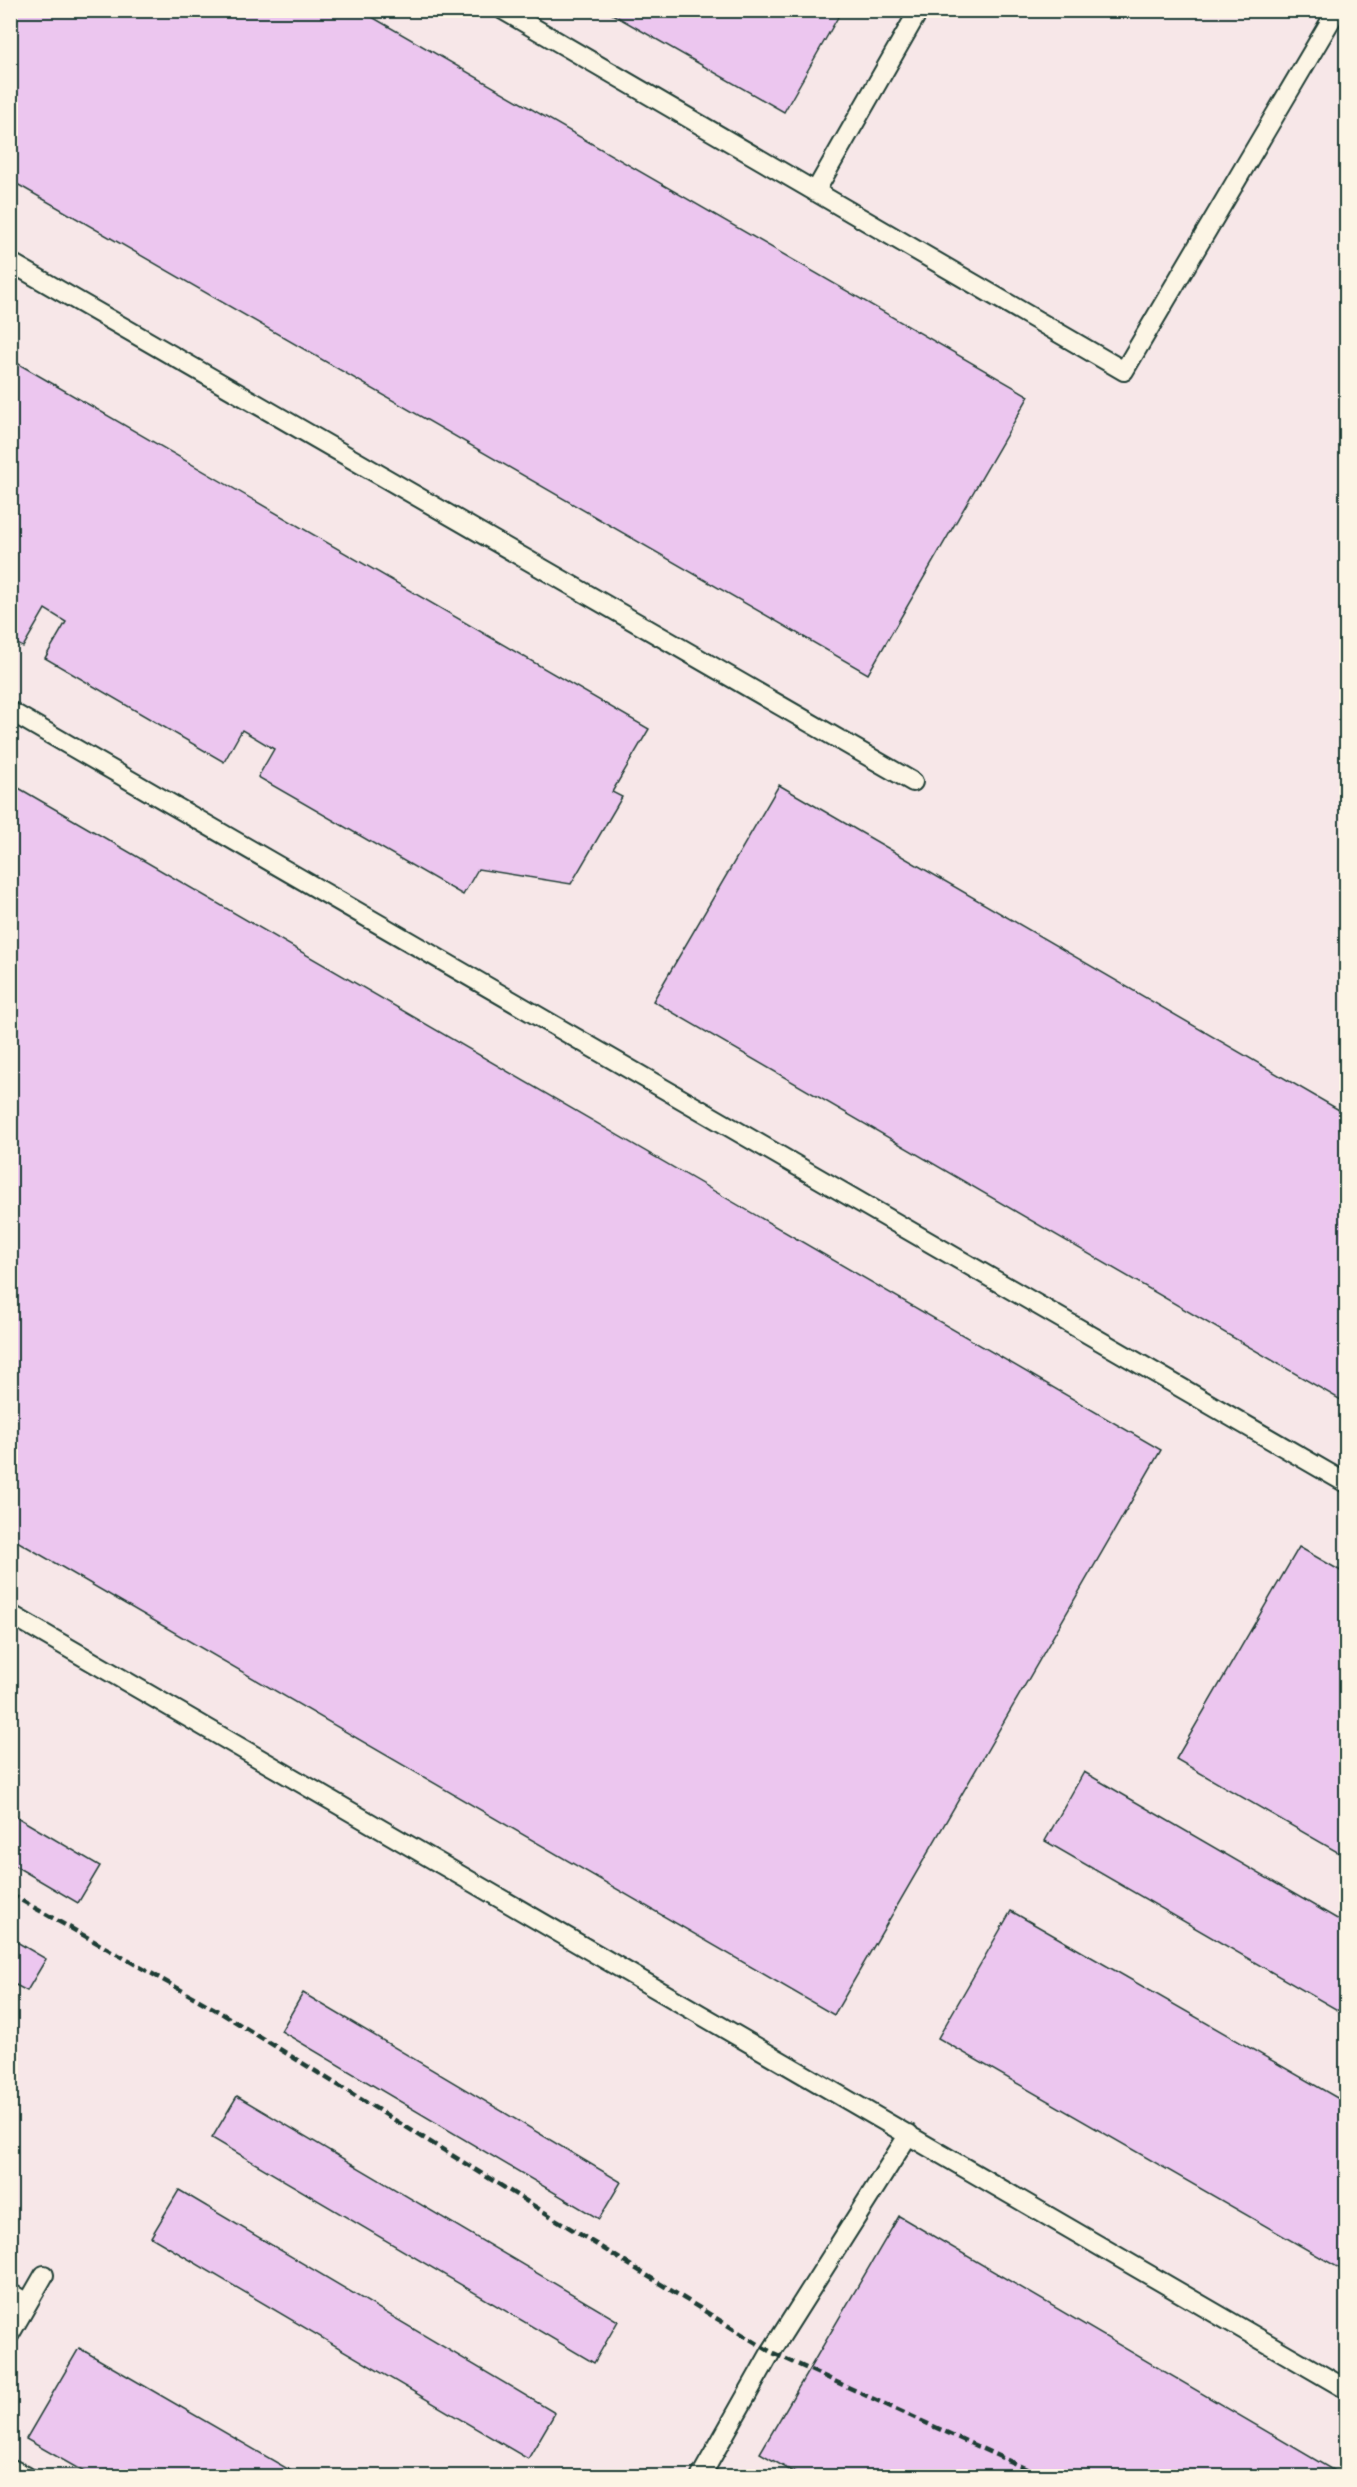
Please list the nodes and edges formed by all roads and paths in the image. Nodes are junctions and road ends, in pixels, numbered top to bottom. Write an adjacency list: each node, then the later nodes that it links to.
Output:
1 (503, 10): 4 (lane)
2 (919, 10): 4 (lane)
3 (1337, 10): 4 (lane)
4 (815, 192)
5 (10, 262): 7 (lane)
6 (10, 711): 8 (lane)
7 (913, 782)
8 (1347, 1483)
9 (10, 1614): 10 (lane)
10 (909, 2134): 15 (lane); 17 (lane)
11 (44, 2275): 13 (lane)
12 (10, 2293): 13 (lane)
13 (28, 2303): 14 (lane)
14 (10, 2334)
15 (1347, 2388)
16 (10, 2468): 18 (lane)
17 (704, 2475)
18 (26, 2476)

